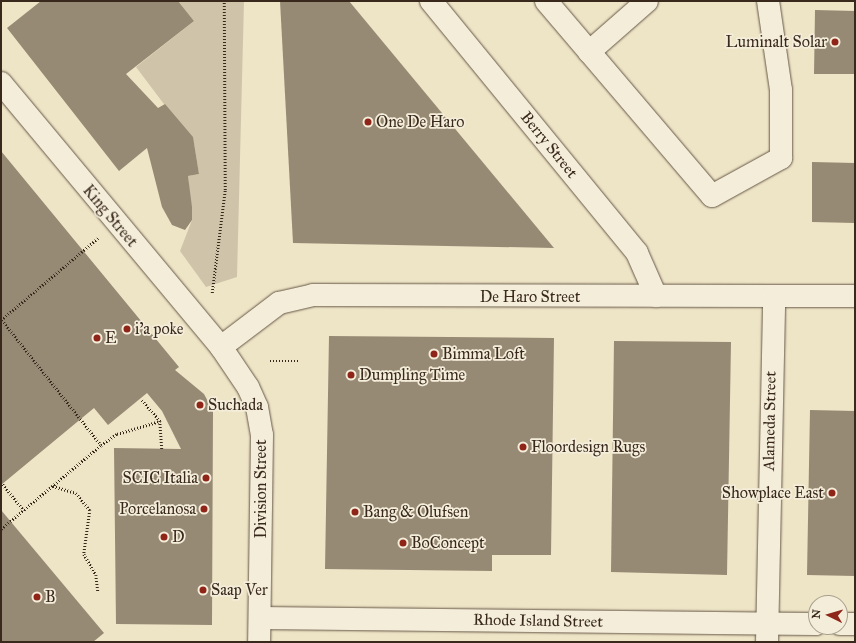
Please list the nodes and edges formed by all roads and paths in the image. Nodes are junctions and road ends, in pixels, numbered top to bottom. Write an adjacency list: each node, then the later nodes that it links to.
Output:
1 (224, 1): 9 (path)
2 (431, 1): 10 (street, Berry Street)
3 (546, 1): 6 (street)
4 (647, 1): 6 (street)
5 (768, 1): 6 (street)
6 (589, 52)
7 (1, 83): 14 (street, King Street)
8 (83, 251): 13 (path)
9 (212, 293)
10 (656, 296): 12 (street, De Haro Street); 14 (street, De Haro Street)
11 (855, 296): 12 (street, De Haro Street)
12 (774, 297): 28 (street, Alameda Street)
13 (1, 320): 19 (path)
14 (220, 347): 26 (street, Division Street)
15 (270, 361): 16 (path)
16 (299, 361)
17 (142, 400): 18 (path)
18 (160, 420): 19 (path); 20 (path)
19 (101, 445): 22 (path)
20 (162, 449)
21 (1, 482): 23 (path)
22 (53, 485): 23 (path); 25 (path)
23 (24, 510): 24 (path)
24 (1, 529)
25 (98, 592)
26 (260, 618): 28 (street, Rhode Island Street); 29 (street, Division Street)
27 (808, 625): 28 (street, Rhode Island Street)
28 (767, 633)
29 (259, 642)

